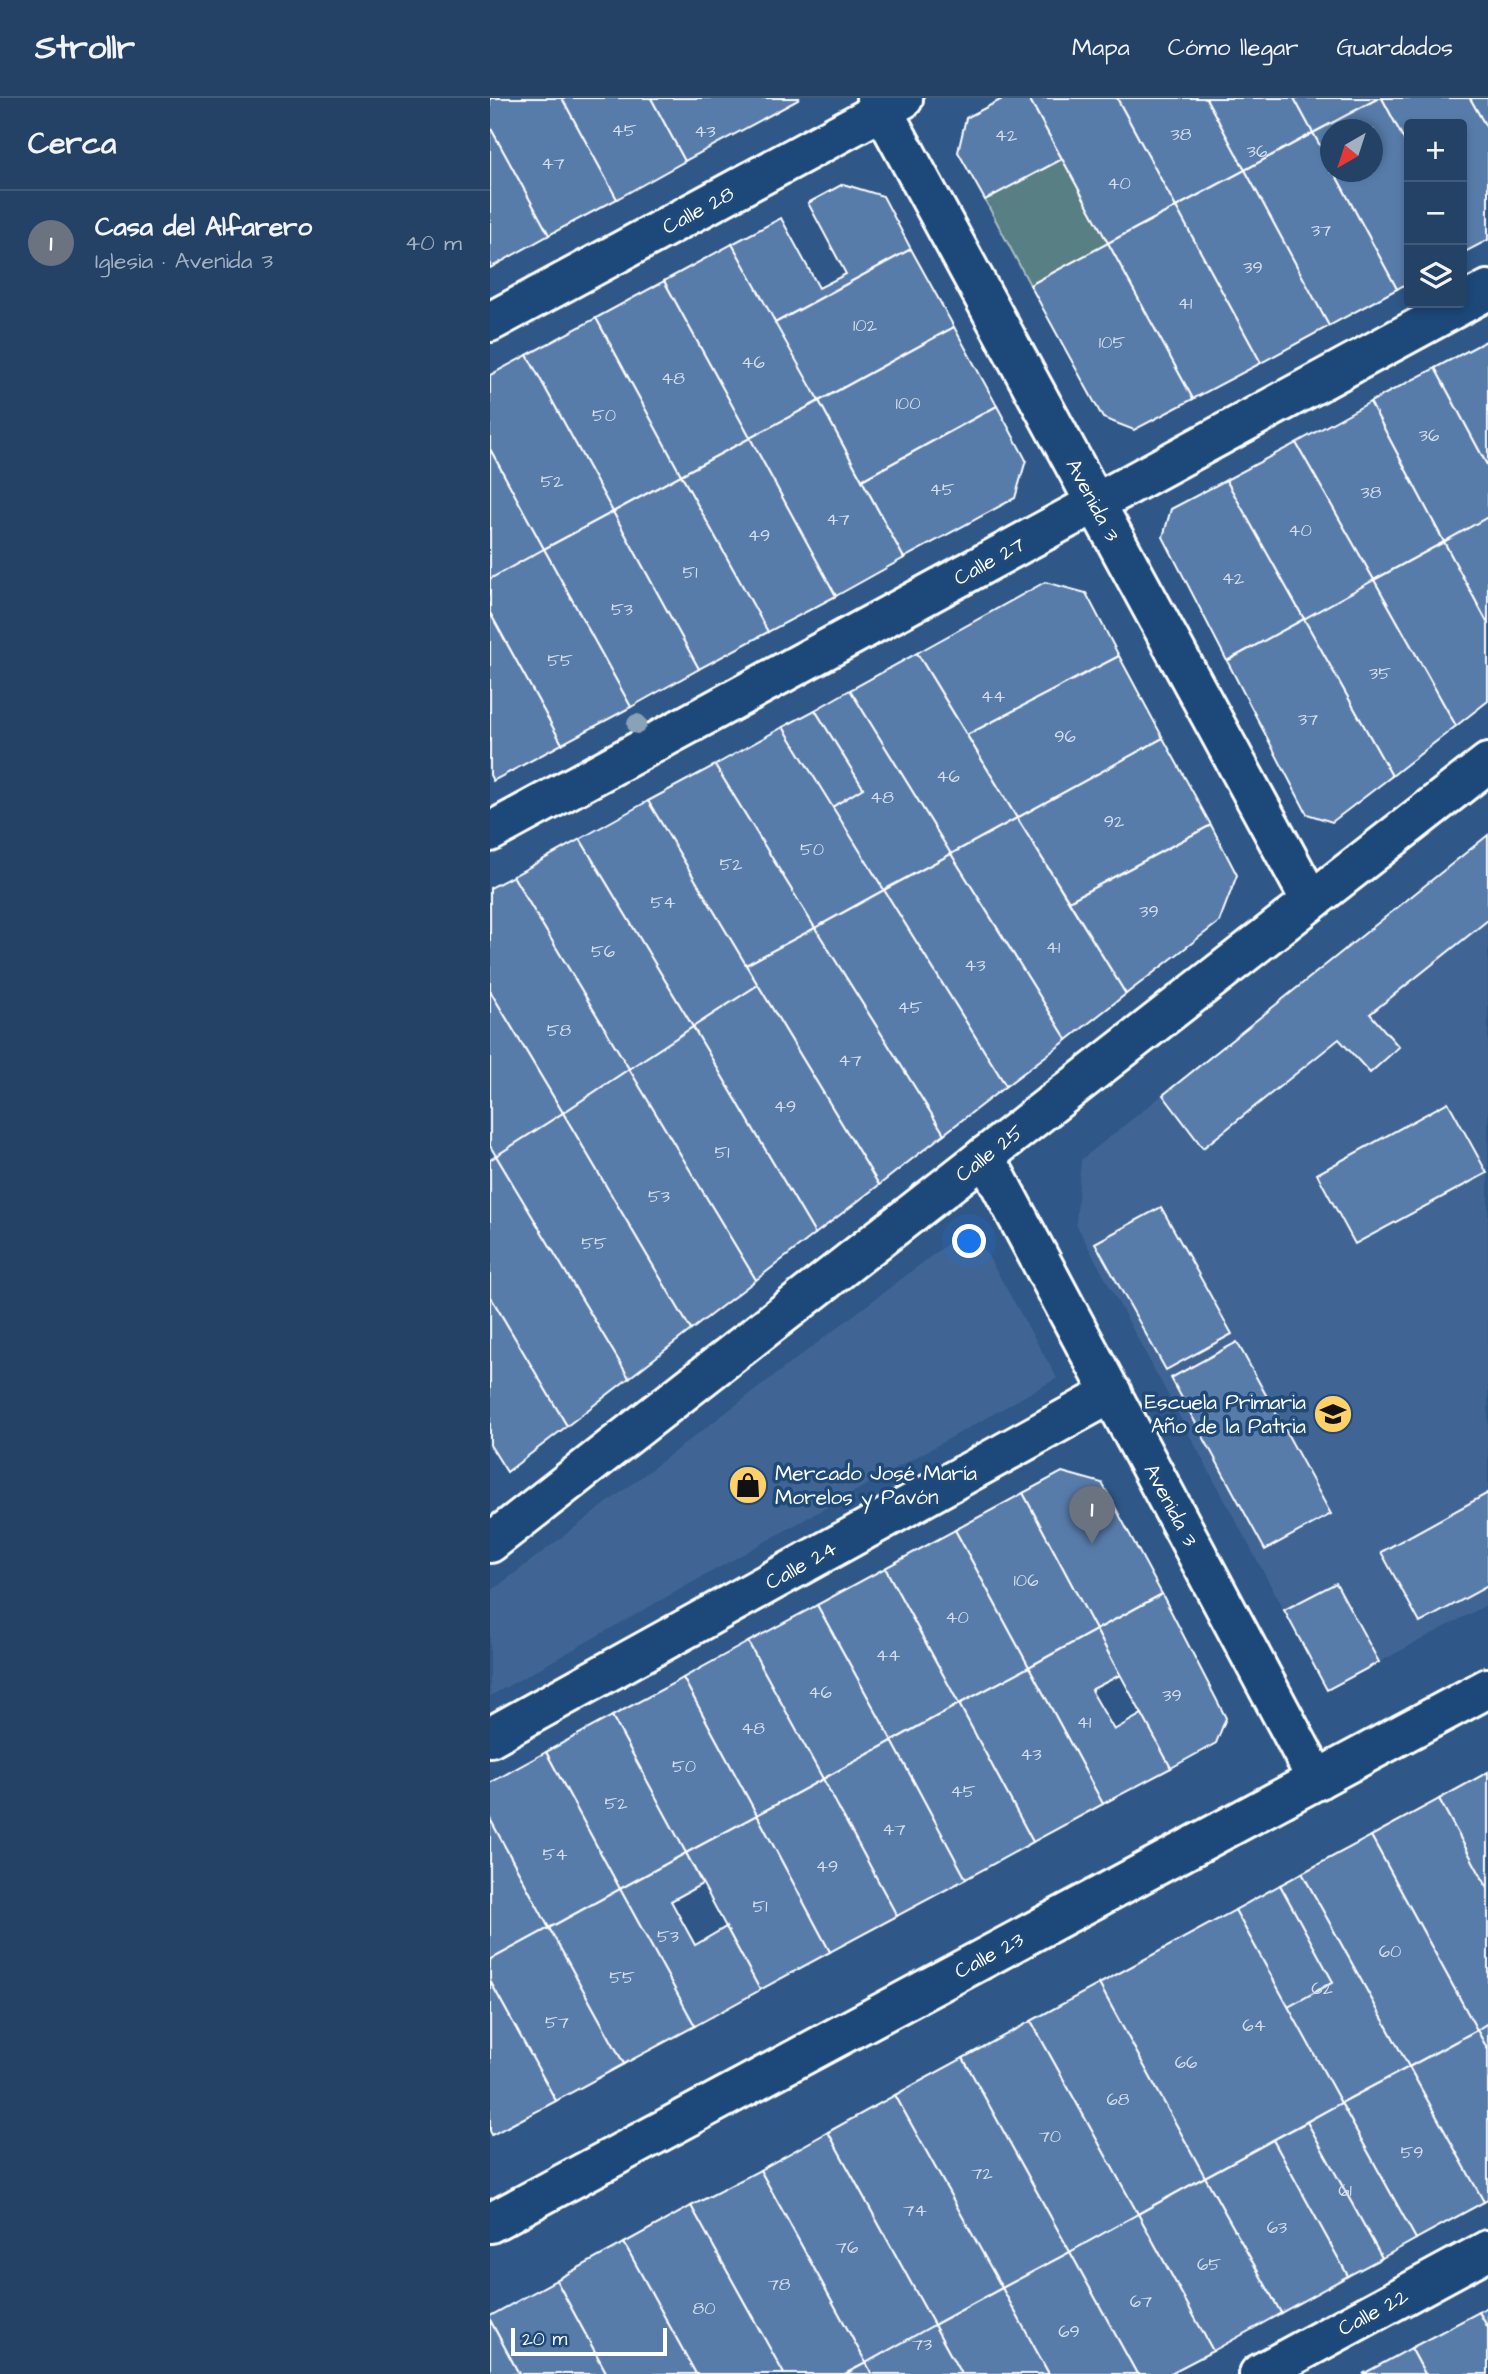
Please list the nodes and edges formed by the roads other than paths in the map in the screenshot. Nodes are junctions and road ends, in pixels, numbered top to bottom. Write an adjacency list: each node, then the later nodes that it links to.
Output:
1 (888, 102): 3 (street, Calle 28); 4 (street, Avenida 3)
2 (1488, 290): 4 (street, Calle 27)
3 (490, 322)
4 (1095, 503): 6 (street, Calle 27); 7 (street, Avenida 3)
5 (1488, 763): 7 (street, Calle 25)
6 (490, 832)
7 (1311, 901): 8 (street, Calle 25)
8 (985, 1156): 9 (street, Avenida 3); 10 (street, Calle 25)
9 (1112, 1393): 12 (street, Calle 24); 13 (street, Avenida 3)
10 (490, 1543)
11 (1488, 1688): 13 (street, Calle 23)
12 (490, 1737)
13 (1317, 1780): 14 (street, Calle 23)
14 (490, 2222)
15 (1488, 2250): 16 (street, Calle 22)
16 (1259, 2374)

